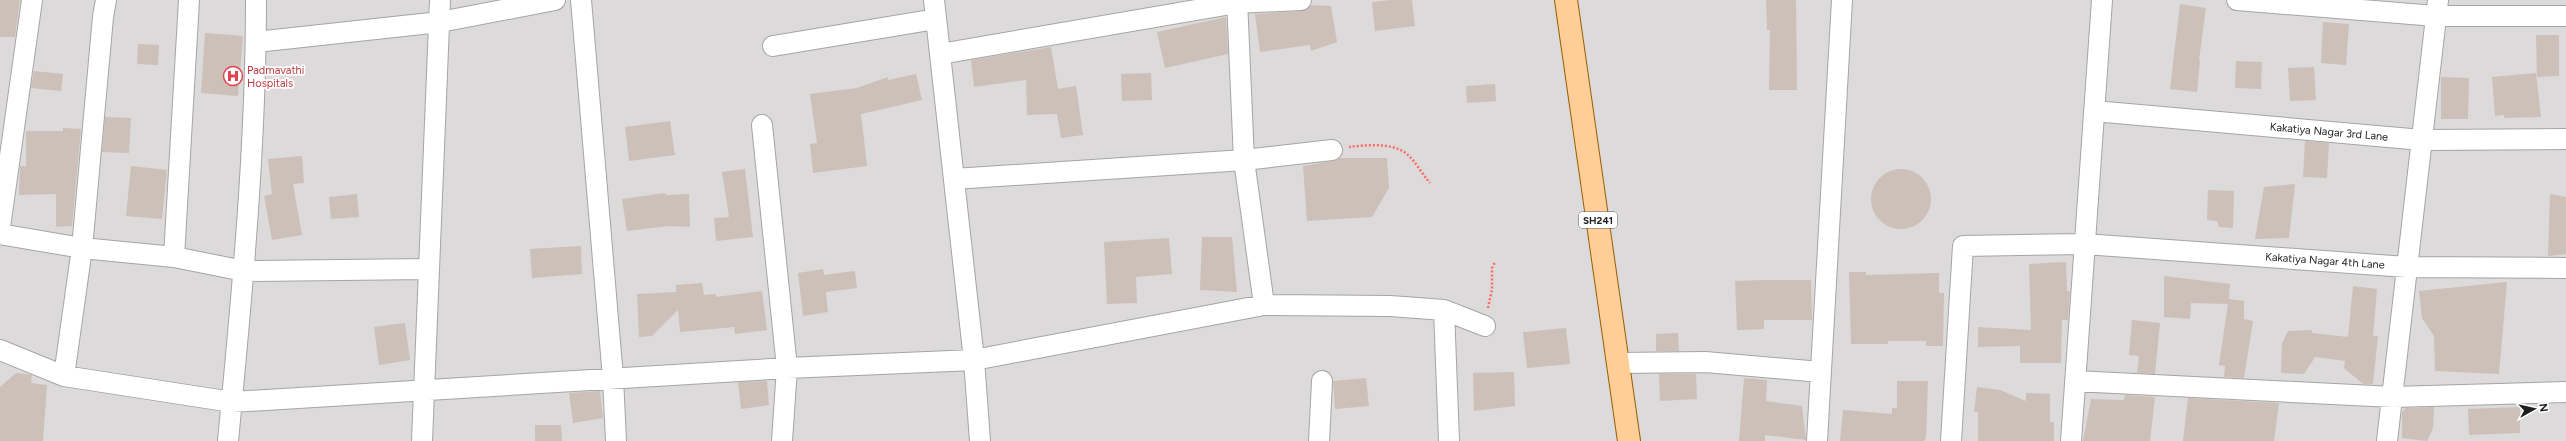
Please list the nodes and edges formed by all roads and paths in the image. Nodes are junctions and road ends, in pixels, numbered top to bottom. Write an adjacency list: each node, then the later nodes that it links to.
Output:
1 (32, 0): 29 (street)
2 (106, 0): 32 (street)
3 (189, 0): 33 (street)
4 (256, 0): 18 (street)
5 (440, 0): 17 (street)
6 (555, 0): 17 (street)
7 (581, 0): 48 (street)
8 (1302, 0): 13 (street)
9 (1566, 0): 44 (main road, SH241)
10 (1842, 0): 46 (street)
11 (2102, 0): 21 (street)
12 (2237, 0): 14 (street)
13 (1237, 1): 20 (street); 26 (street)
14 (2437, 8): 16 (street); 24 (street)
15 (935, 10): 19 (street); 20 (street)
16 (2566, 16)
17 (440, 22): 18 (street); 37 (street)
18 (256, 42): 38 (street)
19 (773, 46)
20 (940, 54): 27 (street)
21 (2094, 111): 24 (street, Kakatiya Nagar 3rd Lane); 31 (street)
22 (762, 124): 45 (street)
23 (2566, 139): 24 (street, Kakatiya Nagar 3rd Lane)
24 (2422, 140): 35 (street)
25 (1332, 150): 26 (street); 28 (path)
26 (1244, 160): 27 (street); 39 (street)
27 (954, 180): 43 (street)
28 (1430, 183)
29 (0, 227)
30 (0, 234): 32 (street)
31 (2084, 244): 35 (street, Kakatiya Nagar 4th Lane); 50 (street); 64 (street, Kakatiya Nagar 4th Lane)
32 (82, 248): 33 (street); 47 (street)
33 (174, 257): 38 (street)
34 (1495, 262): 41 (path)
35 (2407, 267): 36 (street, Kakatiya Nagar 4th Lane); 53 (street)
36 (2566, 268)
37 (427, 269): 38 (street); 51 (street)
38 (244, 271): 54 (street)
39 (1264, 305): 40 (street); 43 (street)
40 (1444, 310): 41 (street); 61 (street)
41 (1486, 326)
42 (0, 350): 47 (street)
43 (974, 360): 45 (street); 59 (street)
44 (1619, 363): 46 (street); 62 (main road, SH241)
45 (787, 368): 48 (street); 58 (street)
46 (1820, 372): 63 (street)
47 (64, 376): 54 (street)
48 (613, 378): 51 (street); 57 (street)
49 (1322, 381): 60 (street)
50 (2075, 381): 53 (street); 65 (street)
51 (422, 389): 54 (street); 56 (street)
52 (2566, 392): 53 (street)
53 (2393, 397): 66 (street)
54 (232, 402): 55 (street)
55 (228, 441)
56 (422, 441)
57 (616, 441)
58 (782, 441)
59 (980, 441)
60 (1319, 441)
61 (1449, 441)
62 (1629, 441)
63 (1817, 441)
64 (1951, 441)
65 (2071, 441)
66 (2387, 441)

